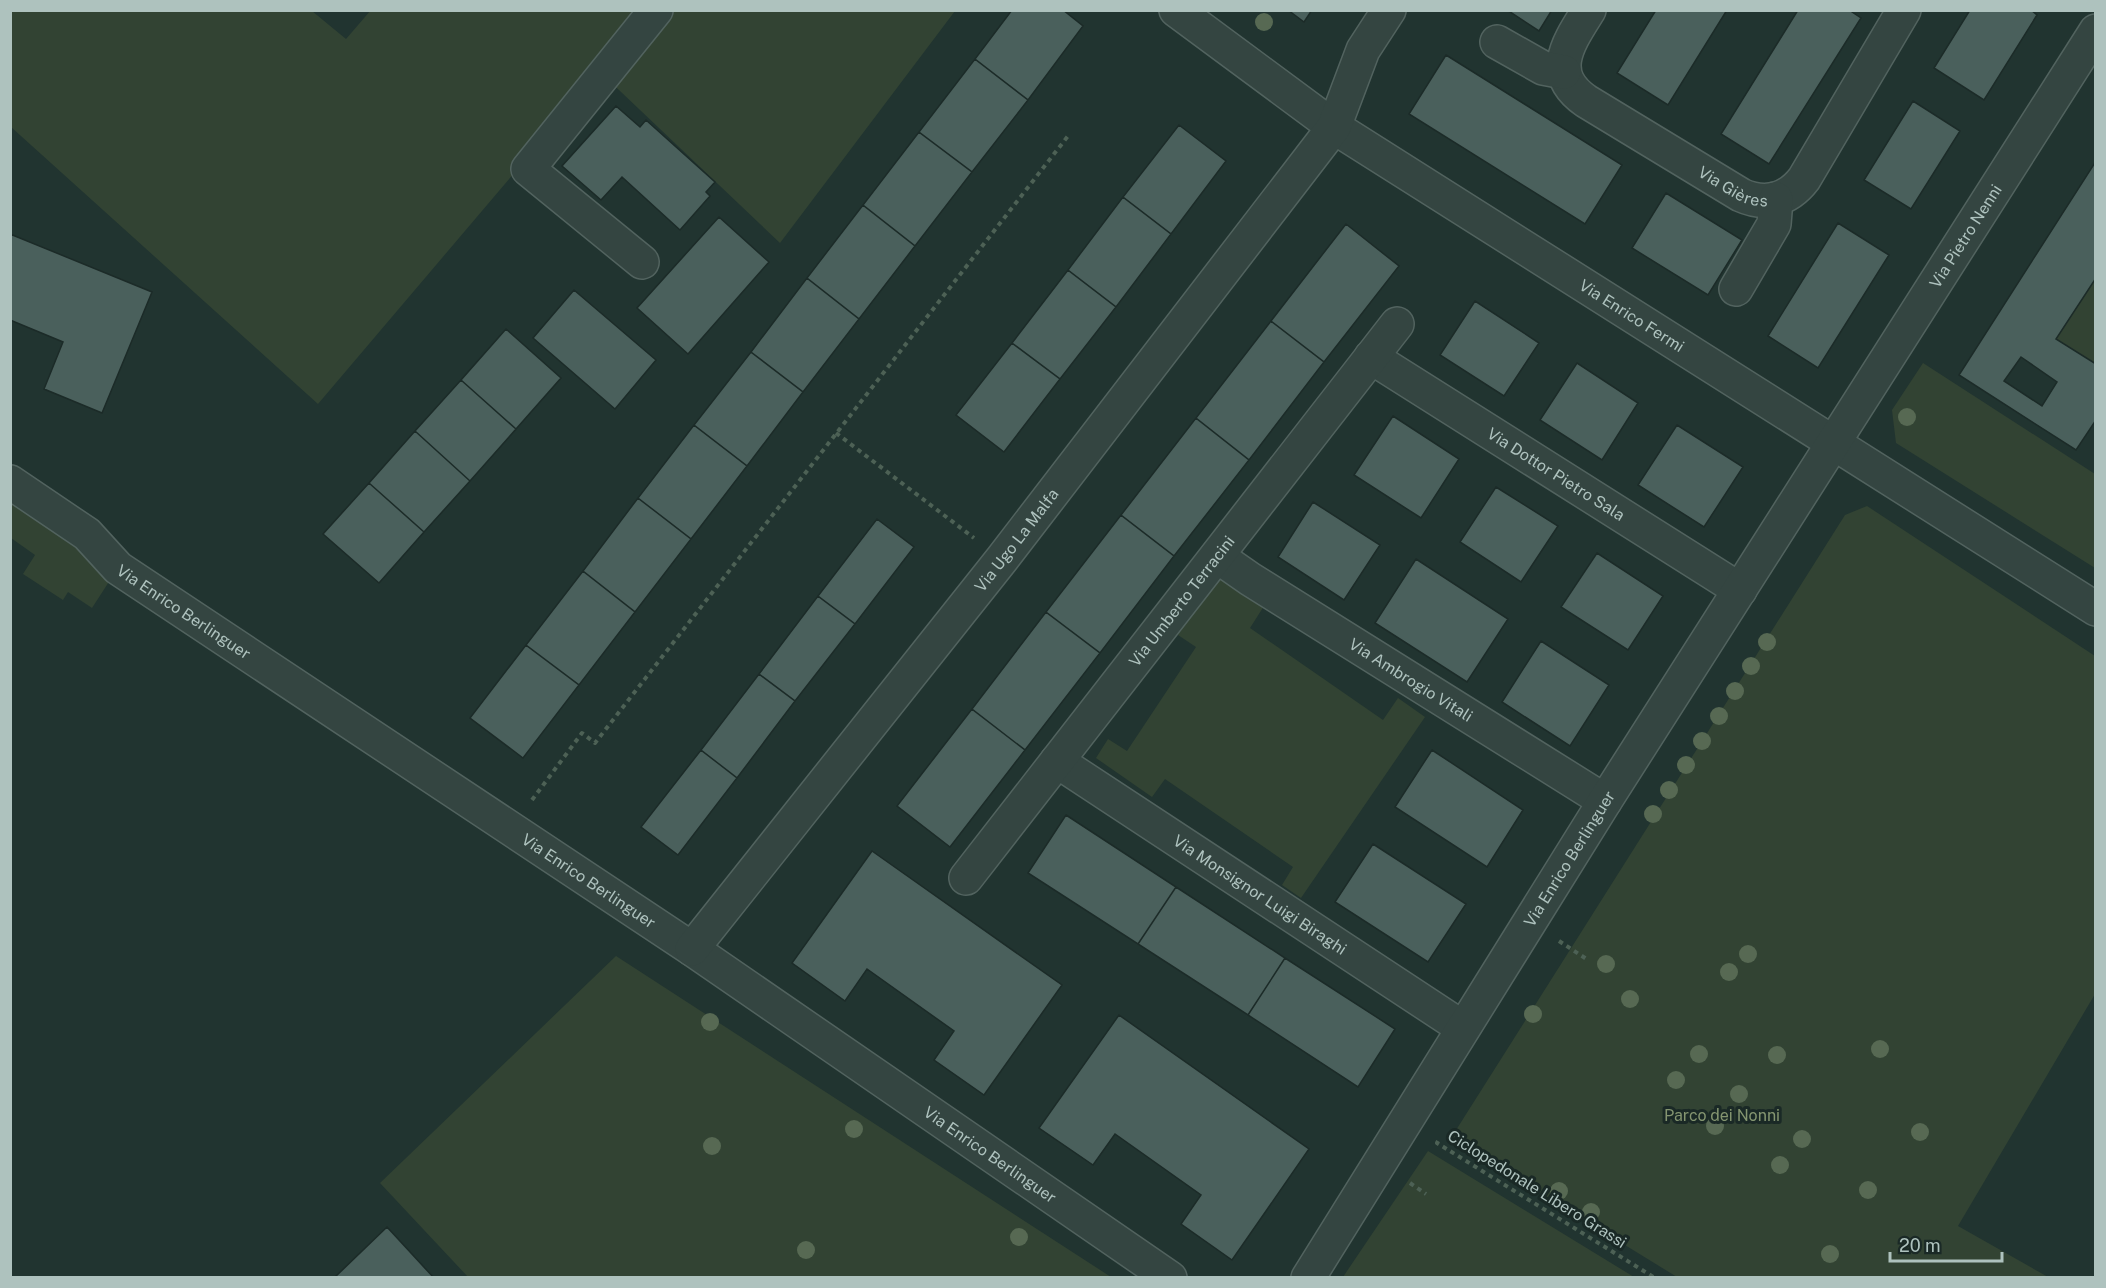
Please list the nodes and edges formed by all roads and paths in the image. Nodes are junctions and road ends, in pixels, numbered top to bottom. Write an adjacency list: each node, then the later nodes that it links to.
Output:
1 (656, 10): 12 (street)
2 (1176, 10): 9 (street, Via Enrico Fermi)
3 (1389, 10): 9 (street, Via Ugo La Malfa)
4 (1589, 10): 8 (street)
5 (1904, 10): 11 (street, Via Gières)
6 (2096, 31): 17 (street, Via Pietro Nenni)
7 (1497, 42): 8 (street)
8 (1564, 72): 11 (street, Via Gières)
9 (1334, 127): 17 (street, Via Enrico Fermi); 20 (street, Via Ugo La Malfa)
10 (1068, 136): 16 (path)
11 (1776, 200): 13 (street)
12 (642, 262)
13 (1736, 289)
14 (1397, 324): 15 (street, Via Umberto Terracini)
15 (1371, 357): 19 (street, Via Umberto Terracini); 21 (street, Via Dottor Pietro Sala)
16 (836, 433): 20 (path); 25 (path)
17 (1834, 444): 21 (street, Via Enrico Berlinguer); 22 (street, Via Enrico Fermi)
18 (10, 482): 25 (street, Via Enrico Berlinguer)
19 (1217, 556): 23 (street, Via Umberto Terracini); 24 (street, Via Ambrogio Vitali)
20 (1002, 559): 28 (street, Via Ugo La Malfa)
21 (1740, 590): 24 (street, Via Enrico Berlinguer)
22 (2096, 609)
23 (1057, 761): 26 (street, Via Umberto Terracini); 30 (street, Via Monsignor Luigi Biraghi)
24 (1605, 801): 30 (street, Via Enrico Berlinguer)
25 (510, 829): 28 (street, Via Enrico Berlinguer)
26 (966, 878)
27 (1558, 941): 29 (path)
28 (693, 949): 32 (street, Via Enrico Berlinguer)
29 (1588, 960)
30 (1463, 1028): 33 (street, Via Enrico Berlinguer)
31 (1442, 1134): 34 (path, Ciclopedonale Libero Grassi)
32 (1170, 1278)
33 (1308, 1278)
34 (1654, 1278)

